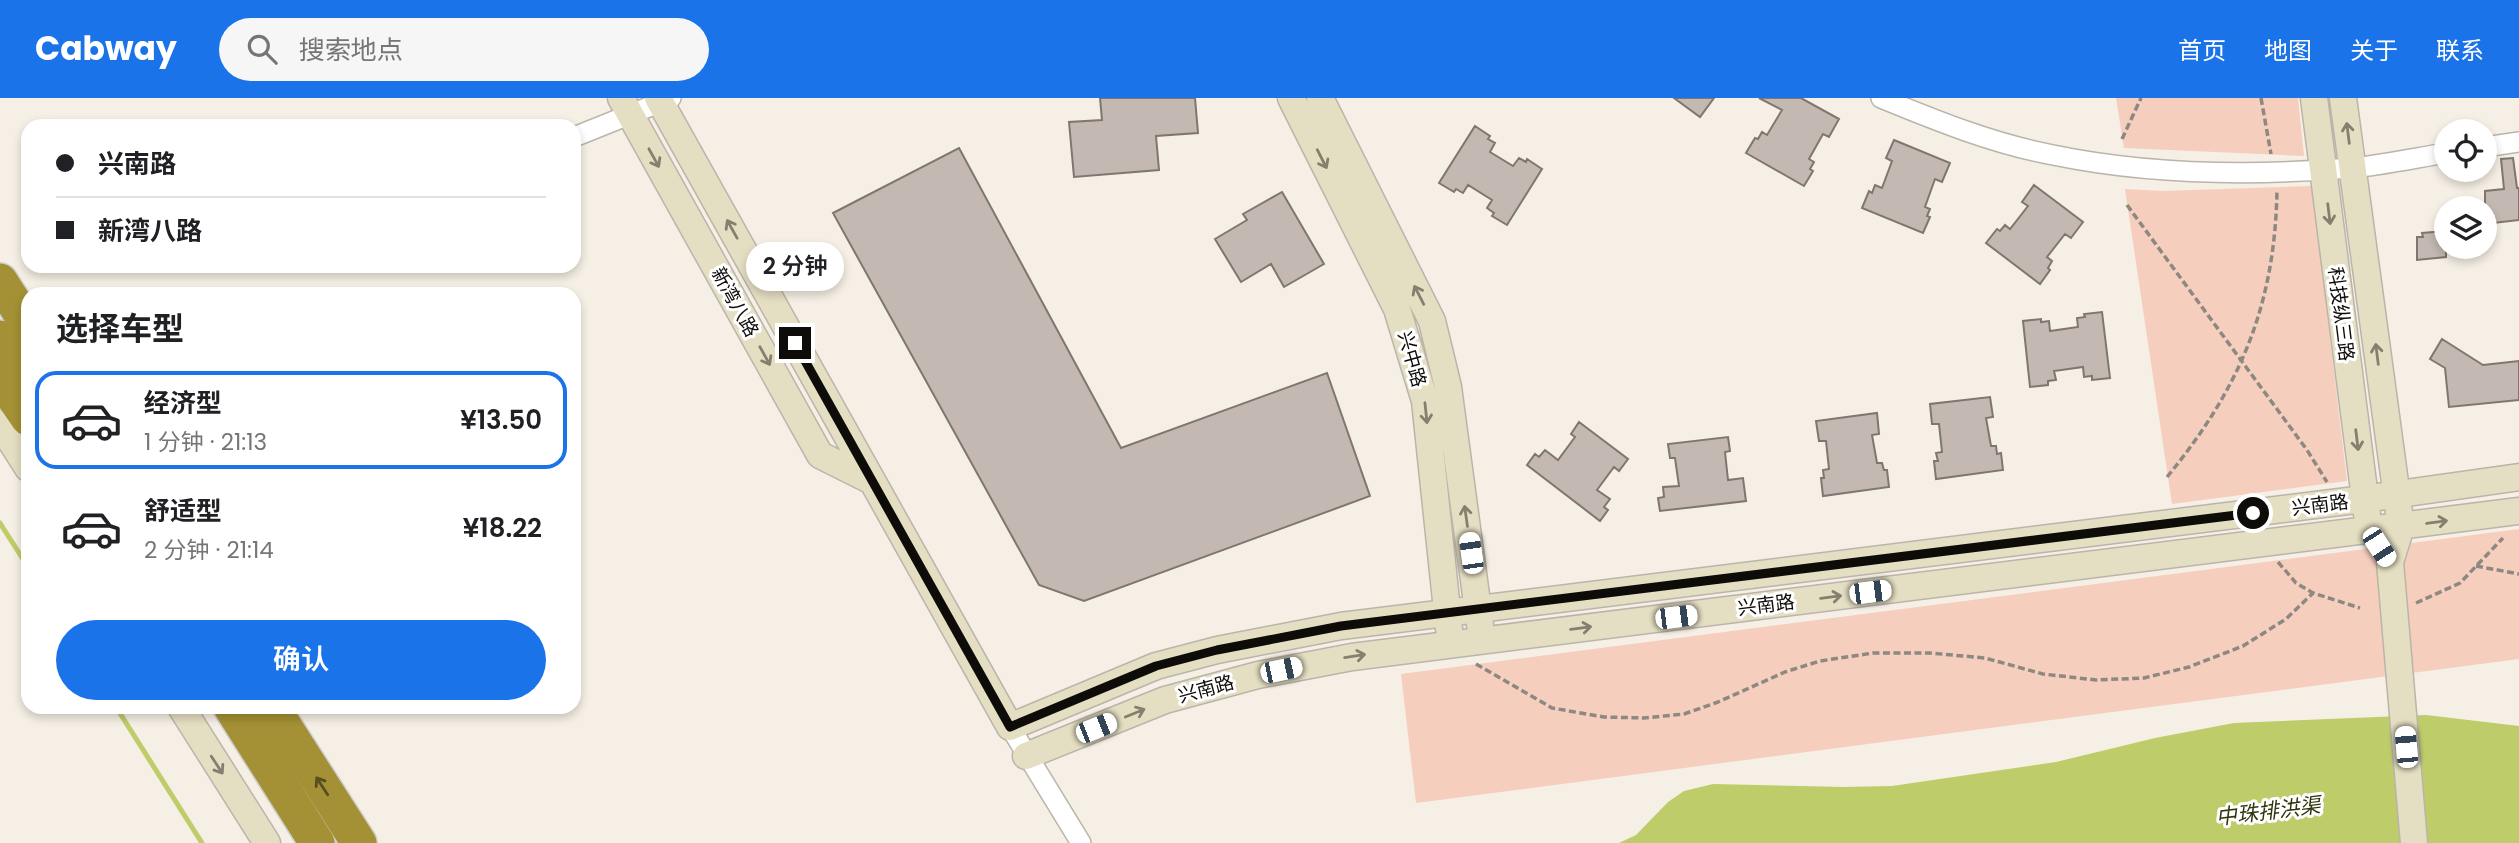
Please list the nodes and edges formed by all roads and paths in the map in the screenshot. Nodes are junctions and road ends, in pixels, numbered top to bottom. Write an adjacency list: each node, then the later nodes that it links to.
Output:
1 (1291, 98): 46 (street, 兴中路, one-way to 46)
2 (1320, 98): 44 (street, 兴中路, one-way to 2)
3 (1881, 98): 17 (street)
4 (2141, 98): 11 (path)
5 (2261, 98): 17 (path)
6 (2314, 98): 16 (street, 科技纵三路)
7 (2343, 98): 15 (street, 科技纵三路, one-way to 7)
8 (664, 100): 9 (street); 30 (street, 新湾八路, one-way to 8)
9 (626, 106): 10 (street); 30 (street, 新湾八路, one-way to 30)
10 (581, 133)
11 (2122, 139)
12 (2519, 142): 13 (street)
13 (2497, 146)
14 (2434, 155): 15 (street)
15 (2352, 167): 16 (street); 32 (street, 科技纵三路, one-way to 15)
16 (2323, 168): 17 (street); 33 (street, 科技纵三路, one-way to 33)
17 (2274, 170): 22 (path)
18 (2127, 205): 22 (path)
19 (0, 281): 20 (highway)
20 (21, 314)
21 (0, 338): 23 (highway)
22 (2241, 362): 28 (path); 31 (path)
23 (21, 371)
24 (0, 377): 25 (highway)
25 (21, 408)
26 (0, 424): 27 (street)
27 (21, 457)
28 (2167, 477)
29 (2519, 477): 32 (street, 兴南路)
30 (872, 481): 52 (street, 新湾八路)
31 (2328, 484)
32 (2395, 495): 33 (street, 兴南路); 35 (street, 科技纵三路)
33 (2364, 499): 36 (street, 科技纵三路); 44 (street, 兴南路)
34 (2519, 511): 35 (street, 兴南路, one-way to 34)
35 (2401, 527): 36 (street, 兴南路); 39 (street)
36 (2369, 531): 39 (street); 48 (street, 兴南路, one-way to 36)
37 (2503, 538): 40 (path)
38 (2277, 560): 42 (path)
39 (2390, 562): 58 (street)
40 (2476, 566): 41 (path); 43 (path)
41 (2519, 574)
42 (2313, 593): 45 (path); 48 (path)
43 (2411, 606)
44 (1478, 608): 46 (street, 兴南路); 48 (street, 兴中路)
45 (2361, 608)
46 (1448, 612): 47 (street, 兴中路); 52 (street, 兴南路)
47 (1451, 644): 48 (street, 兴南路); 53 (street, 兴南路, one-way to 47)
48 (1479, 652)
49 (185, 714): 55 (street, one-way to 55)
50 (236, 714): 56 (highway)
51 (276, 714): 57 (highway, one-way to 51)
52 (1010, 727): 53 (street)
53 (1026, 756): 54 (street)
54 (1080, 840)
55 (261, 841)
56 (317, 843)
57 (359, 843)
58 (2414, 843)

